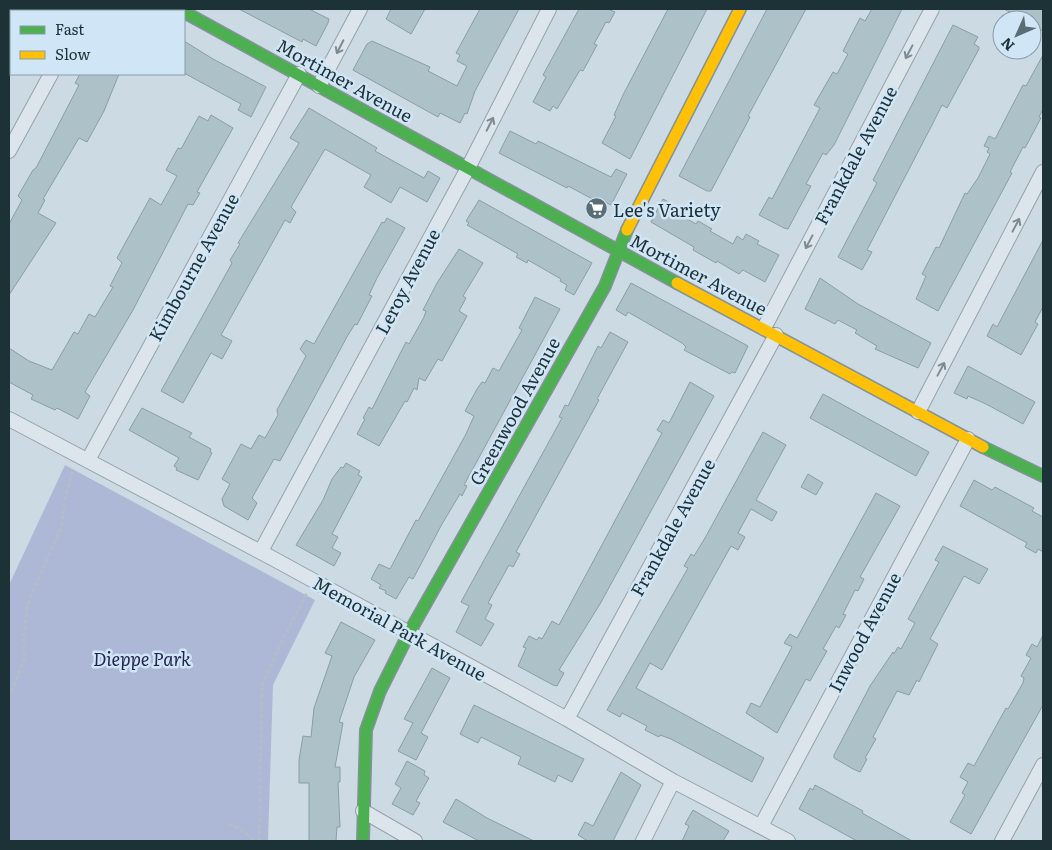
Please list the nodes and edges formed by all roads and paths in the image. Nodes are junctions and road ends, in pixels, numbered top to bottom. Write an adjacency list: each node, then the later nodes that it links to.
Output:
1 (360, 9): 8 (street, one-way to 8)
2 (548, 9): 10 (street, Leroy Avenue, one-way to 2)
3 (740, 9): 12 (street, Greenwood Avenue)
4 (932, 9): 13 (street, Frankdale Avenue, one-way to 13)
5 (185, 13): 6 (street, Mortimer Avenue)
6 (299, 74): 8 (street, Mortimer Avenue); 17 (street, Kimbourne Avenue)
7 (50, 75): 9 (street)
8 (319, 86): 10 (street, Mortimer Avenue)
9 (9, 151)
10 (468, 168): 12 (street, Mortimer Avenue); 20 (street, Leroy Avenue)
11 (1043, 172): 14 (street, one-way to 11)
12 (617, 251): 13 (street, Mortimer Avenue); 22 (street, Greenwood Avenue)
13 (770, 332): 14 (street, Mortimer Avenue); 24 (street, Frankdale Avenue)
14 (918, 412): 16 (street, Mortimer Avenue)
15 (9, 419): 17 (street, Memorial Park Avenue)
16 (968, 439): 19 (street, Mortimer Avenue); 29 (street, Inwood Avenue)
17 (88, 460): 20 (street, Memorial Park Avenue)
18 (74, 468): 23 (path)
19 (1043, 476)
20 (261, 551): 21 (street, Memorial Park Avenue)
21 (314, 581): 22 (street, Memorial Park Avenue); 31 (path)
22 (409, 633): 24 (street, Memorial Park Avenue); 27 (street, Greenwood Avenue)
23 (9, 698)
24 (567, 719): 26 (street, Memorial Park Avenue)
25 (1043, 765): 36 (street)
26 (674, 780): 29 (street, Memorial Park Avenue); 34 (street)
27 (362, 811): 32 (street, Greenwood Avenue); 33 (street)
28 (229, 824): 30 (path)
29 (761, 826): 35 (street, Memorial Park Avenue)
30 (255, 841)
31 (259, 841)
32 (363, 841)
33 (415, 841)
34 (644, 841)
35 (788, 841)
36 (1002, 841)

